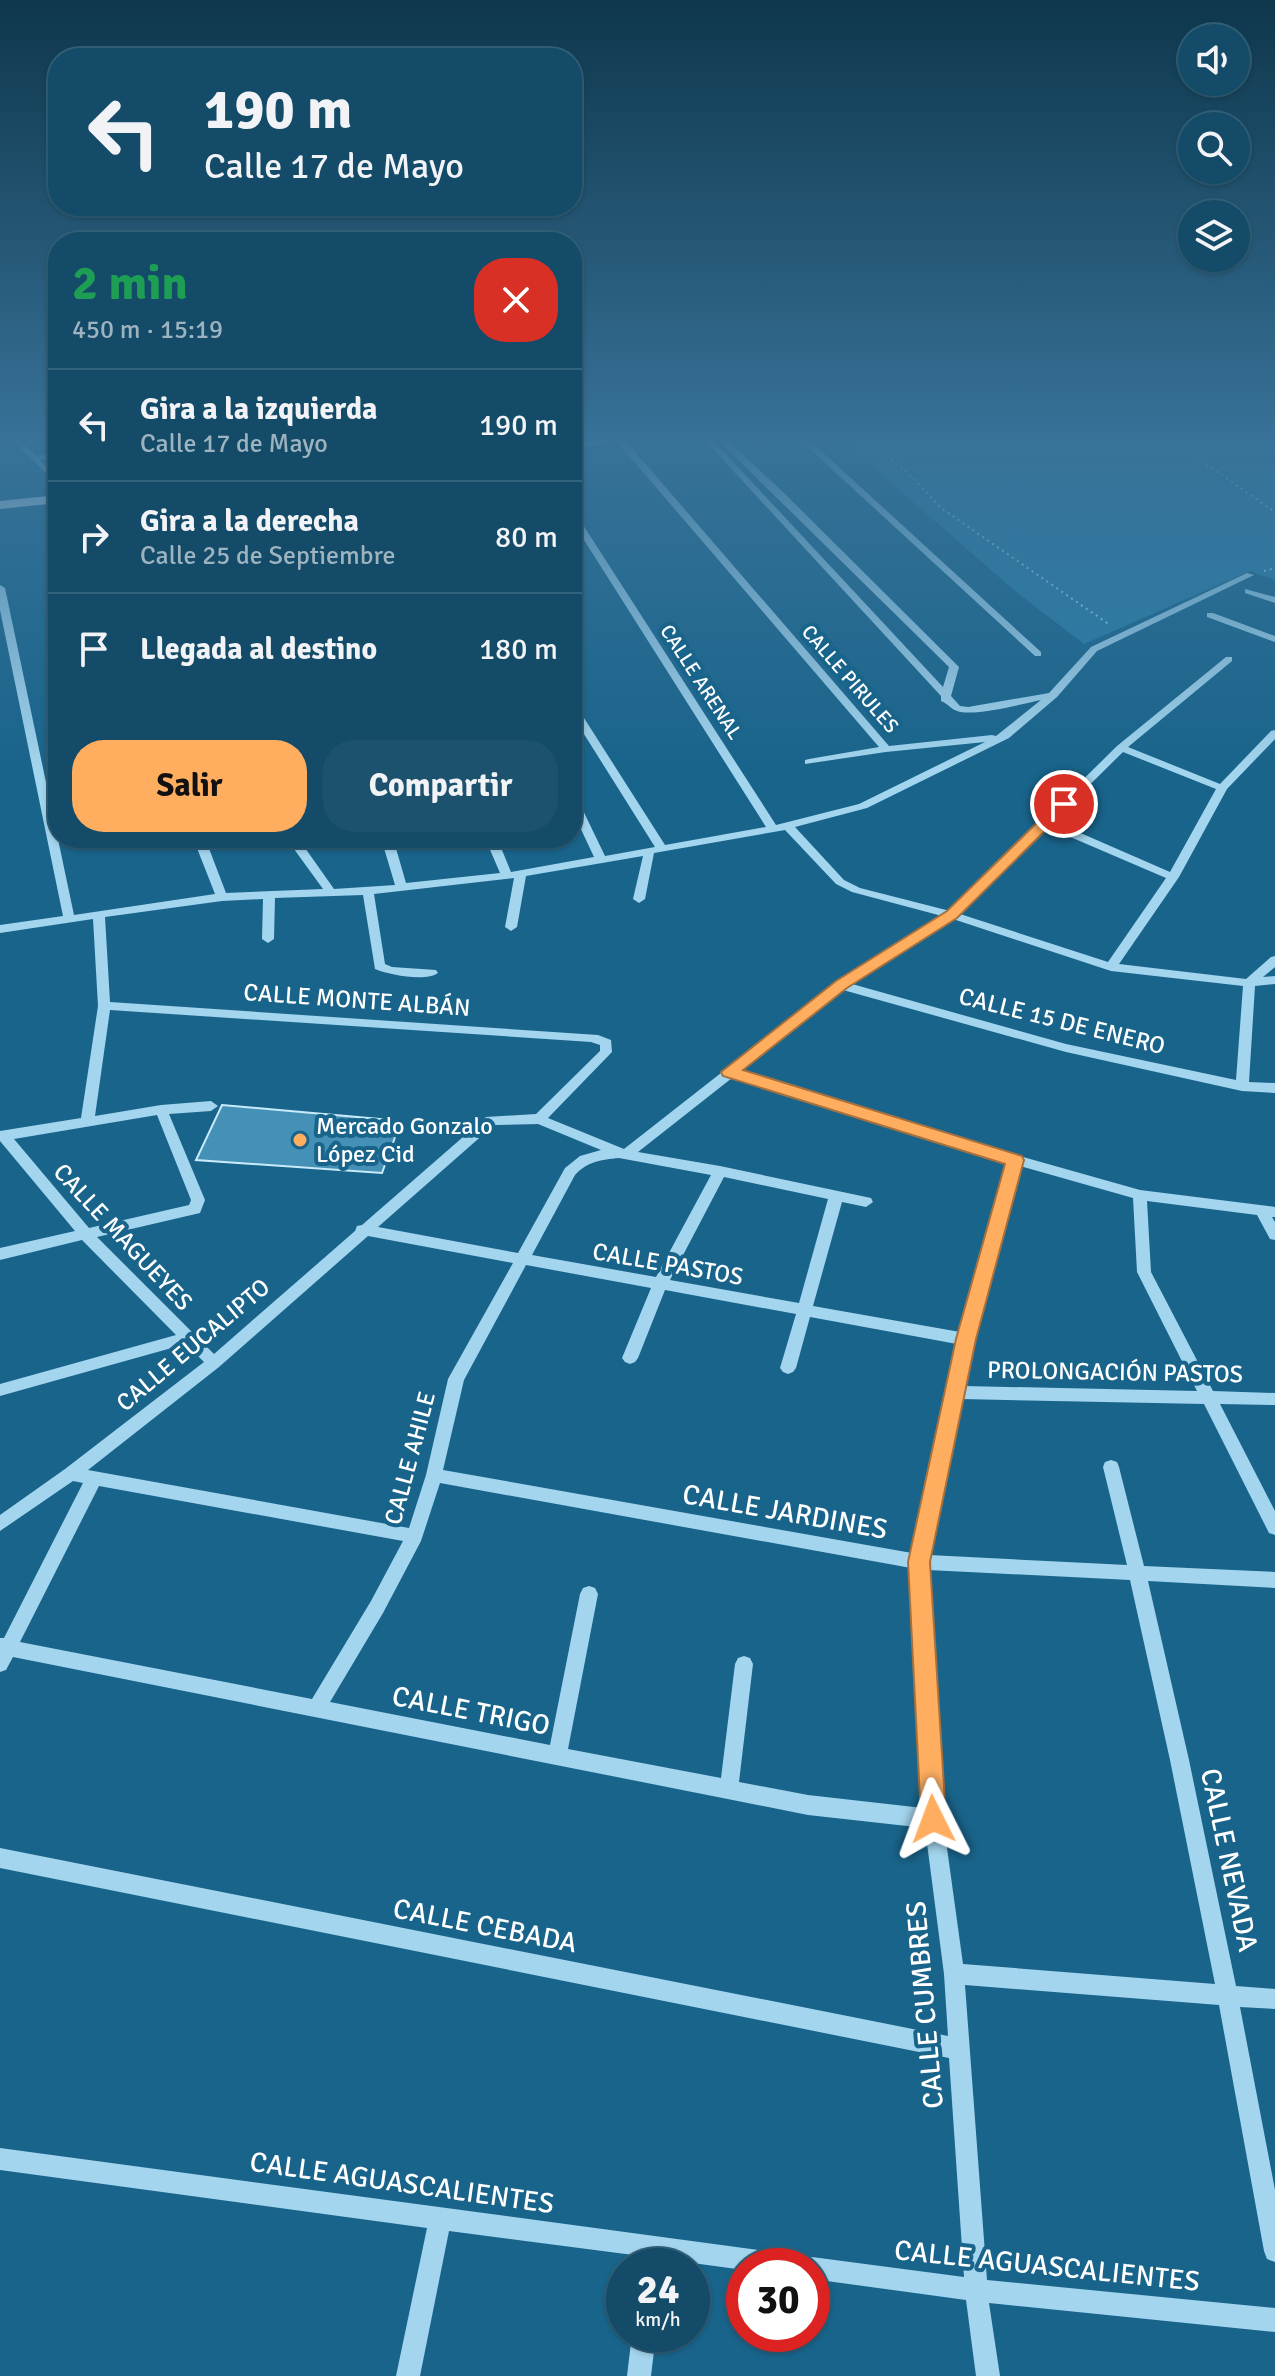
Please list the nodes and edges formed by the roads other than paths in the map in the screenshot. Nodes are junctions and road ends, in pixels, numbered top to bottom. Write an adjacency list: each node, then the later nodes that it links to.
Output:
1 (594, 548): 27 (street, CALLE ARENAL)
2 (711, 548): 20 (street, CALLE PIRULES)
3 (807, 548): 15 (street)
4 (834, 548): 15 (street)
5 (922, 548): 12 (street)
6 (1250, 575): 14 (street)
7 (0, 588): 23 (street)
8 (1248, 591): 9 (street)
9 (1275, 600)
10 (1210, 615): 11 (street)
11 (1275, 639)
12 (1038, 654)
13 (1229, 659): 19 (street)
14 (1053, 695): 15 (street); 18 (street)
15 (945, 699)
16 (582, 723): 33 (street)
17 (1275, 733): 22 (street)
18 (1005, 736): 20 (street, CALLE PIRULES); 26 (street)
19 (1121, 748): 22 (street); 25 (street)
20 (886, 749): 21 (street)
21 (809, 762)
22 (1222, 788): 38 (street)
23 (48, 818)
24 (582, 819): 35 (street)
25 (1045, 822): 38 (street); 46 (street)
26 (788, 826): 27 (street); 46 (street)
27 (773, 829): 33 (street)
28 (54, 848): 47 (street)
29 (203, 848): 42 (street)
30 (299, 848): 41 (street)
31 (390, 848): 39 (street)
32 (495, 848): 37 (street)
33 (662, 849): 34 (street)
34 (649, 852): 35 (street); 44 (street)
35 (601, 860): 36 (street)
36 (521, 874): 37 (street); 48 (street)
37 (507, 875): 39 (street)
38 (1173, 877): 52 (street)
39 (402, 888): 40 (street)
40 (368, 891): 41 (street); 53 (street)
41 (331, 893): 43 (street)
42 (222, 897): 43 (street); 45 (street)
43 (269, 897): 50 (street)
44 (639, 899)
45 (99, 914): 47 (street); 57 (street)
46 (952, 915): 52 (street); 56 (street)
47 (69, 919): 49 (street)
48 (511, 927)
49 (0, 929)
50 (268, 939)
51 (1275, 960): 55 (street)
52 (1111, 967): 55 (street)
53 (432, 973)
54 (1275, 980): 55 (street)
55 (1249, 983): 59 (street)
56 (841, 985): 58 (street); 59 (street, CALLE 15 DE ENERO)
57 (104, 1006): 63 (street, CALLE MONTE ALBÁN); 64 (street)
58 (729, 1072): 66 (street); 67 (street)
59 (1242, 1086): 60 (street, CALLE 15 DE ENERO)
60 (1275, 1088)
61 (211, 1106): 62 (street)
62 (161, 1110): 64 (street); 74 (street)
63 (539, 1119): 66 (street); 73 (street, CALLE EUCALIPTO)
64 (87, 1122): 65 (street)
65 (2, 1136): 74 (street, CALLE MAGUEYES)
66 (625, 1155): 68 (street); 77 (street, CALLE AHILE)
67 (1015, 1160): 69 (street); 81 (street, CALLE CUMBRES)
68 (720, 1171): 70 (street); 78 (street)
69 (1140, 1195): 72 (street); 87 (street)
70 (836, 1197): 71 (street); 79 (street)
71 (866, 1202)
72 (1268, 1211): 75 (street)
73 (362, 1230): 77 (street, CALLE PASTOS); 83 (street, CALLE EUCALIPTO)
74 (86, 1235): 76 (street); 80 (street, CALLE MAGUEYES)
75 (1275, 1235)
76 (0, 1254)
77 (521, 1260): 78 (street, CALLE PASTOS); 91 (street, CALLE AHILE)
78 (660, 1284): 79 (street, CALLE PASTOS); 82 (street)
79 (806, 1310): 81 (street, CALLE PASTOS); 84 (street)
80 (187, 1338): 83 (street, CALLE MAGUEYES); 85 (street)
81 (966, 1339): 86 (street, CALLE CUMBRES)
82 (630, 1358)
83 (214, 1363): 90 (street, CALLE EUCALIPTO)
84 (788, 1368)
85 (0, 1390)
86 (955, 1392): 87 (street, PROLONGACIÓN PASTOS); 96 (street, CALLE CUMBRES)
87 (1209, 1398): 88 (street, PROLONGACIÓN PASTOS); 94 (street)
88 (1275, 1399)
89 (1111, 1467): 97 (street, CALLE NEVADA)
90 (71, 1474): 92 (street); 93 (street, CALLE EUCALIPTO)
91 (434, 1475): 95 (street, CALLE AHILE); 96 (street, CALLE JARDINES)
92 (94, 1479): 95 (street); 100 (street)
93 (0, 1524)
94 (1275, 1528)
95 (415, 1536): 102 (street, CALLE AHILE)
96 (919, 1562): 97 (street, CALLE JARDINES); 105 (street, CALLE CUMBRES)
97 (1138, 1575): 98 (street, CALLE JARDINES); 108 (street, CALLE NEVADA)
98 (1275, 1580)
99 (589, 1594): 103 (street)
100 (2, 1653): 102 (street, CALLE TRIGO)
101 (744, 1664): 104 (street)
102 (316, 1709): 103 (street, CALLE TRIGO)
103 (557, 1756): 104 (street, CALLE TRIGO)
104 (729, 1790): 105 (street, CALLE TRIGO)
105 (933, 1819): 107 (street, CALLE CUMBRES)
106 (0, 1858): 110 (street, CALLE CEBADA)
107 (954, 1974): 108 (street); 110 (street, CALLE CUMBRES)
108 (1229, 1996): 109 (street); 114 (street, CALLE NEVADA)
109 (1275, 1999)
110 (959, 2049): 116 (street, CALLE CUMBRES)
111 (0, 2159): 112 (street, CALLE AGUASCALIENTES)
112 (440, 2218): 113 (street, CALLE AGUASCALIENTES); 119 (street)
113 (607, 2248)
114 (1275, 2251)
115 (830, 2270): 116 (street, CALLE AGUASCALIENTES)
116 (976, 2290): 117 (street, CALLE AGUASCALIENTES); 121 (street, CALLE CUMBRES)
117 (1275, 2320)
118 (642, 2352): 120 (street)
119 (408, 2376)
120 (639, 2376)
121 (988, 2376)

